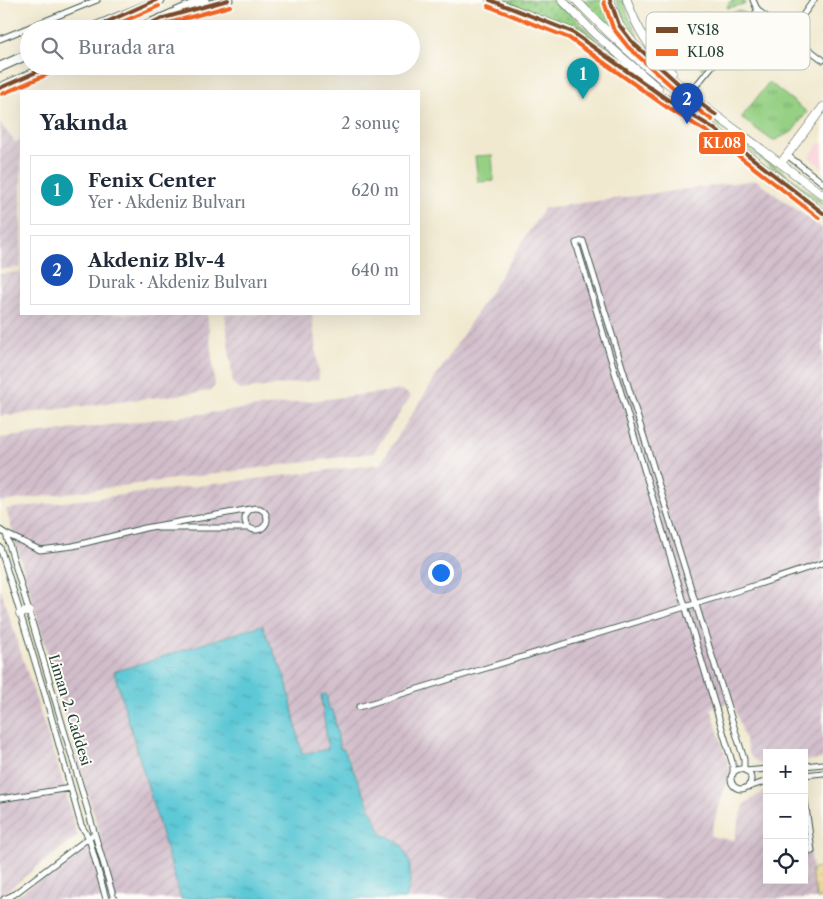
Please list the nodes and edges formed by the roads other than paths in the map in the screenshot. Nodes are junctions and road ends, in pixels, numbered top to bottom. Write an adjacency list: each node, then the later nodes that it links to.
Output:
1 (97, 0): 16 (street)
2 (158, 0): 17 (highway)
3 (204, 0): 15 (highway)
4 (228, 0): 15 (highway)
5 (490, 0): 36 (main road)
6 (562, 0): 36 (main road)
7 (576, 0): 25 (main road)
8 (610, 0): 22 (main road)
9 (627, 0): 20 (main road)
10 (753, 0): 12 (street)
11 (814, 0): 14 (street)
12 (758, 10): 13 (street)
13 (761, 12)
14 (805, 12)
15 (160, 19)
16 (47, 20)
17 (112, 20)
18 (20, 31): 19 (street)
19 (0, 39)
20 (646, 41)
21 (810, 50): 24 (street)
22 (646, 55)
23 (20, 58): 26 (highway)
24 (823, 60)
25 (646, 66)
26 (0, 67)
27 (651, 70): 34 (main road)
28 (663, 70): 34 (main road)
29 (670, 70): 33 (main road)
30 (708, 70): 33 (street)
31 (30, 75): 32 (highway)
32 (0, 88)
33 (690, 92): 34 (main road)
34 (701, 104): 38 (main road)
35 (823, 107): 37 (main road)
36 (692, 114): 41 (main road)
37 (787, 155): 38 (main road); 39 (street)
38 (781, 163): 40 (main road)
39 (823, 183)
40 (823, 195)
41 (823, 213)
42 (250, 509): 43 (street); 44 (street); 44 (street)
43 (145, 528): 44 (street); 46 (street)
44 (250, 528)
45 (0, 530): 46 (street)
46 (6, 534): 51 (street, Liman 2. Caddesi)
47 (0, 547): 52 (street, Liman 2. Caddesi)
48 (823, 563): 49 (street)
49 (697, 603): 50 (street); 50 (street); 53 (street)
50 (685, 606): 54 (street); 55 (street)
51 (29, 611): 52 (main road); 63 (street, Liman 2. Caddesi)
52 (20, 614): 64 (street, Liman 2. Caddesi)
53 (716, 670): 54 (street); 59 (street)
54 (706, 673): 61 (street)
55 (359, 707)
56 (823, 764): 57 (street)
57 (808, 766)
58 (763, 769): 59 (street)
59 (745, 770): 61 (street); 67 (street)
60 (823, 773): 62 (street)
61 (733, 774): 67 (street)
62 (808, 775)
63 (79, 778): 64 (street); 70 (street, Liman 2. Caddesi)
64 (69, 781): 66 (street, Liman 2. Caddesi)
65 (763, 782): 67 (street)
66 (71, 788): 69 (street); 71 (street, Liman 2. Caddesi)
67 (746, 788)
68 (804, 794): 72 (street)
69 (0, 799)
70 (95, 832): 71 (street); 75 (street, Liman 2. Caddesi)
71 (89, 838): 73 (street); 74 (street, Liman 2. Caddesi)
72 (812, 851)
73 (4, 899)
74 (106, 899)
75 (114, 899)

